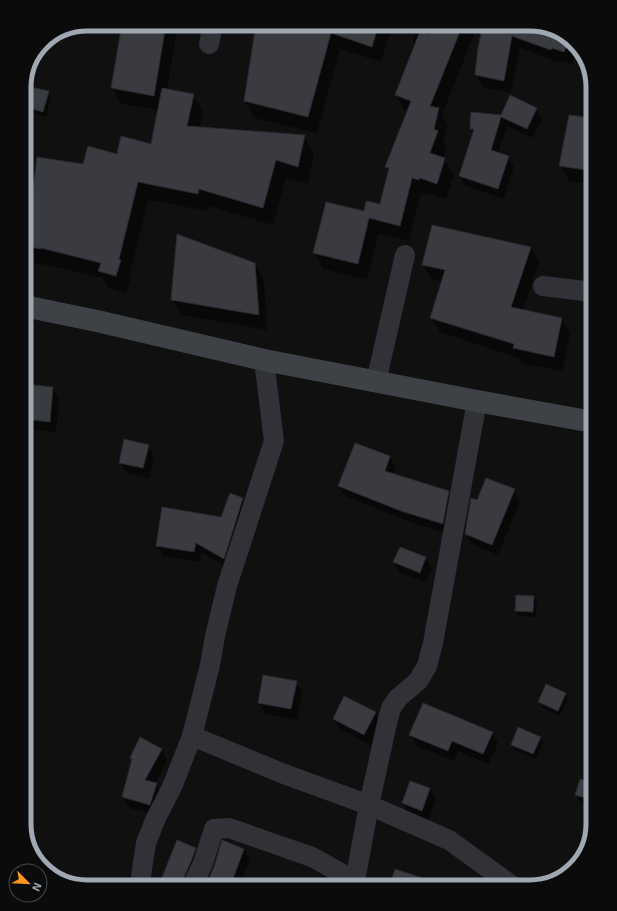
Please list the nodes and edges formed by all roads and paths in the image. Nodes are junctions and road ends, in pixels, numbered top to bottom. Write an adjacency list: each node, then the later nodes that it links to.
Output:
1 (212, 31): 2 (street)
2 (209, 44)
3 (405, 255): 8 (street)
4 (543, 286): 5 (street)
5 (586, 291)
6 (31, 307): 7 (main road)
7 (264, 360): 8 (main road); 11 (street)
8 (376, 382): 9 (main road)
9 (476, 401): 10 (main road); 12 (street)
10 (586, 421)
11 (192, 736): 12 (street); 13 (street)
12 (369, 805): 16 (street); 17 (street)
13 (141, 880)
14 (195, 880): 15 (street)
15 (353, 880)
16 (355, 880)
17 (504, 880)

